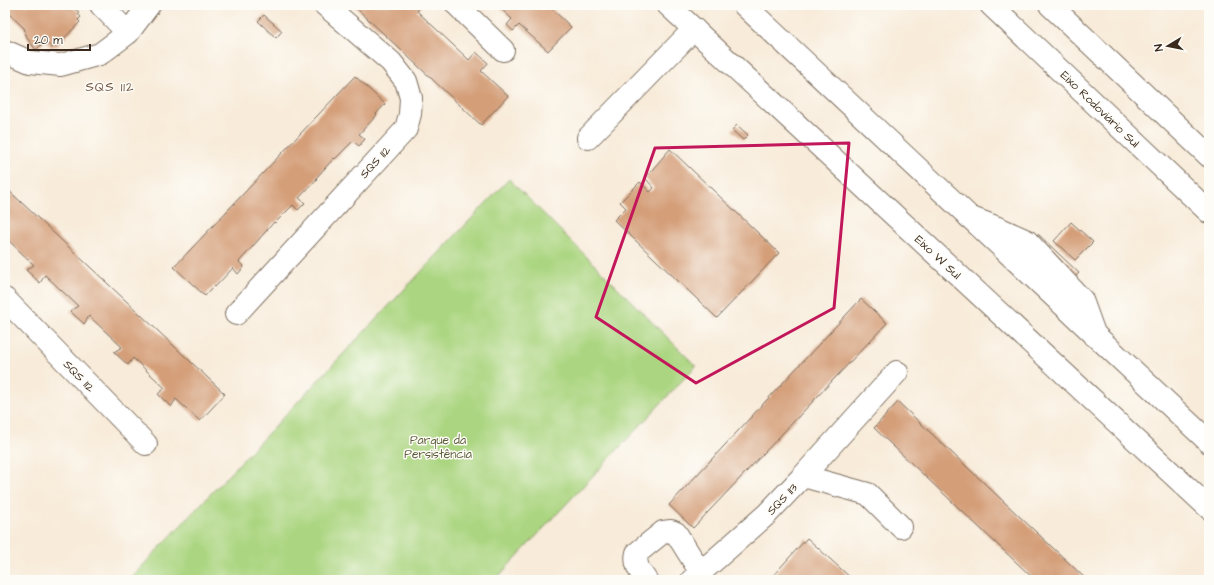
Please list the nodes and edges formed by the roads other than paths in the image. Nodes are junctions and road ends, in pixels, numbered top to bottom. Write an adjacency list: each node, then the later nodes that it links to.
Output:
1 (101, 5): 10 (main road)
2 (149, 5): 10 (main road)
3 (325, 5): 17 (main road, SQS 112)
4 (457, 5): 11 (main road)
5 (668, 5): 9 (main road, Eixo W Sul)
6 (744, 5): 19 (main road)
7 (990, 5): 15 (main road, Eixo Rodoviário Sul)
8 (1050, 5): 14 (main road)
9 (694, 29): 13 (main road); 22 (main road, Eixo W Sul)
10 (128, 32): 12 (main road)
11 (503, 50)
12 (5, 51)
13 (588, 138)
14 (1209, 156)
15 (1209, 212)
16 (8, 305): 20 (main road, SQS 112)
17 (236, 314)
18 (897, 372): 21 (main road)
19 (1209, 442)
20 (146, 444)
21 (803, 476): 23 (main road, SQS 113); 24 (main road, SQS 113)
22 (1209, 508)
23 (900, 527)
24 (696, 576): 25 (main road)
25 (646, 580)

